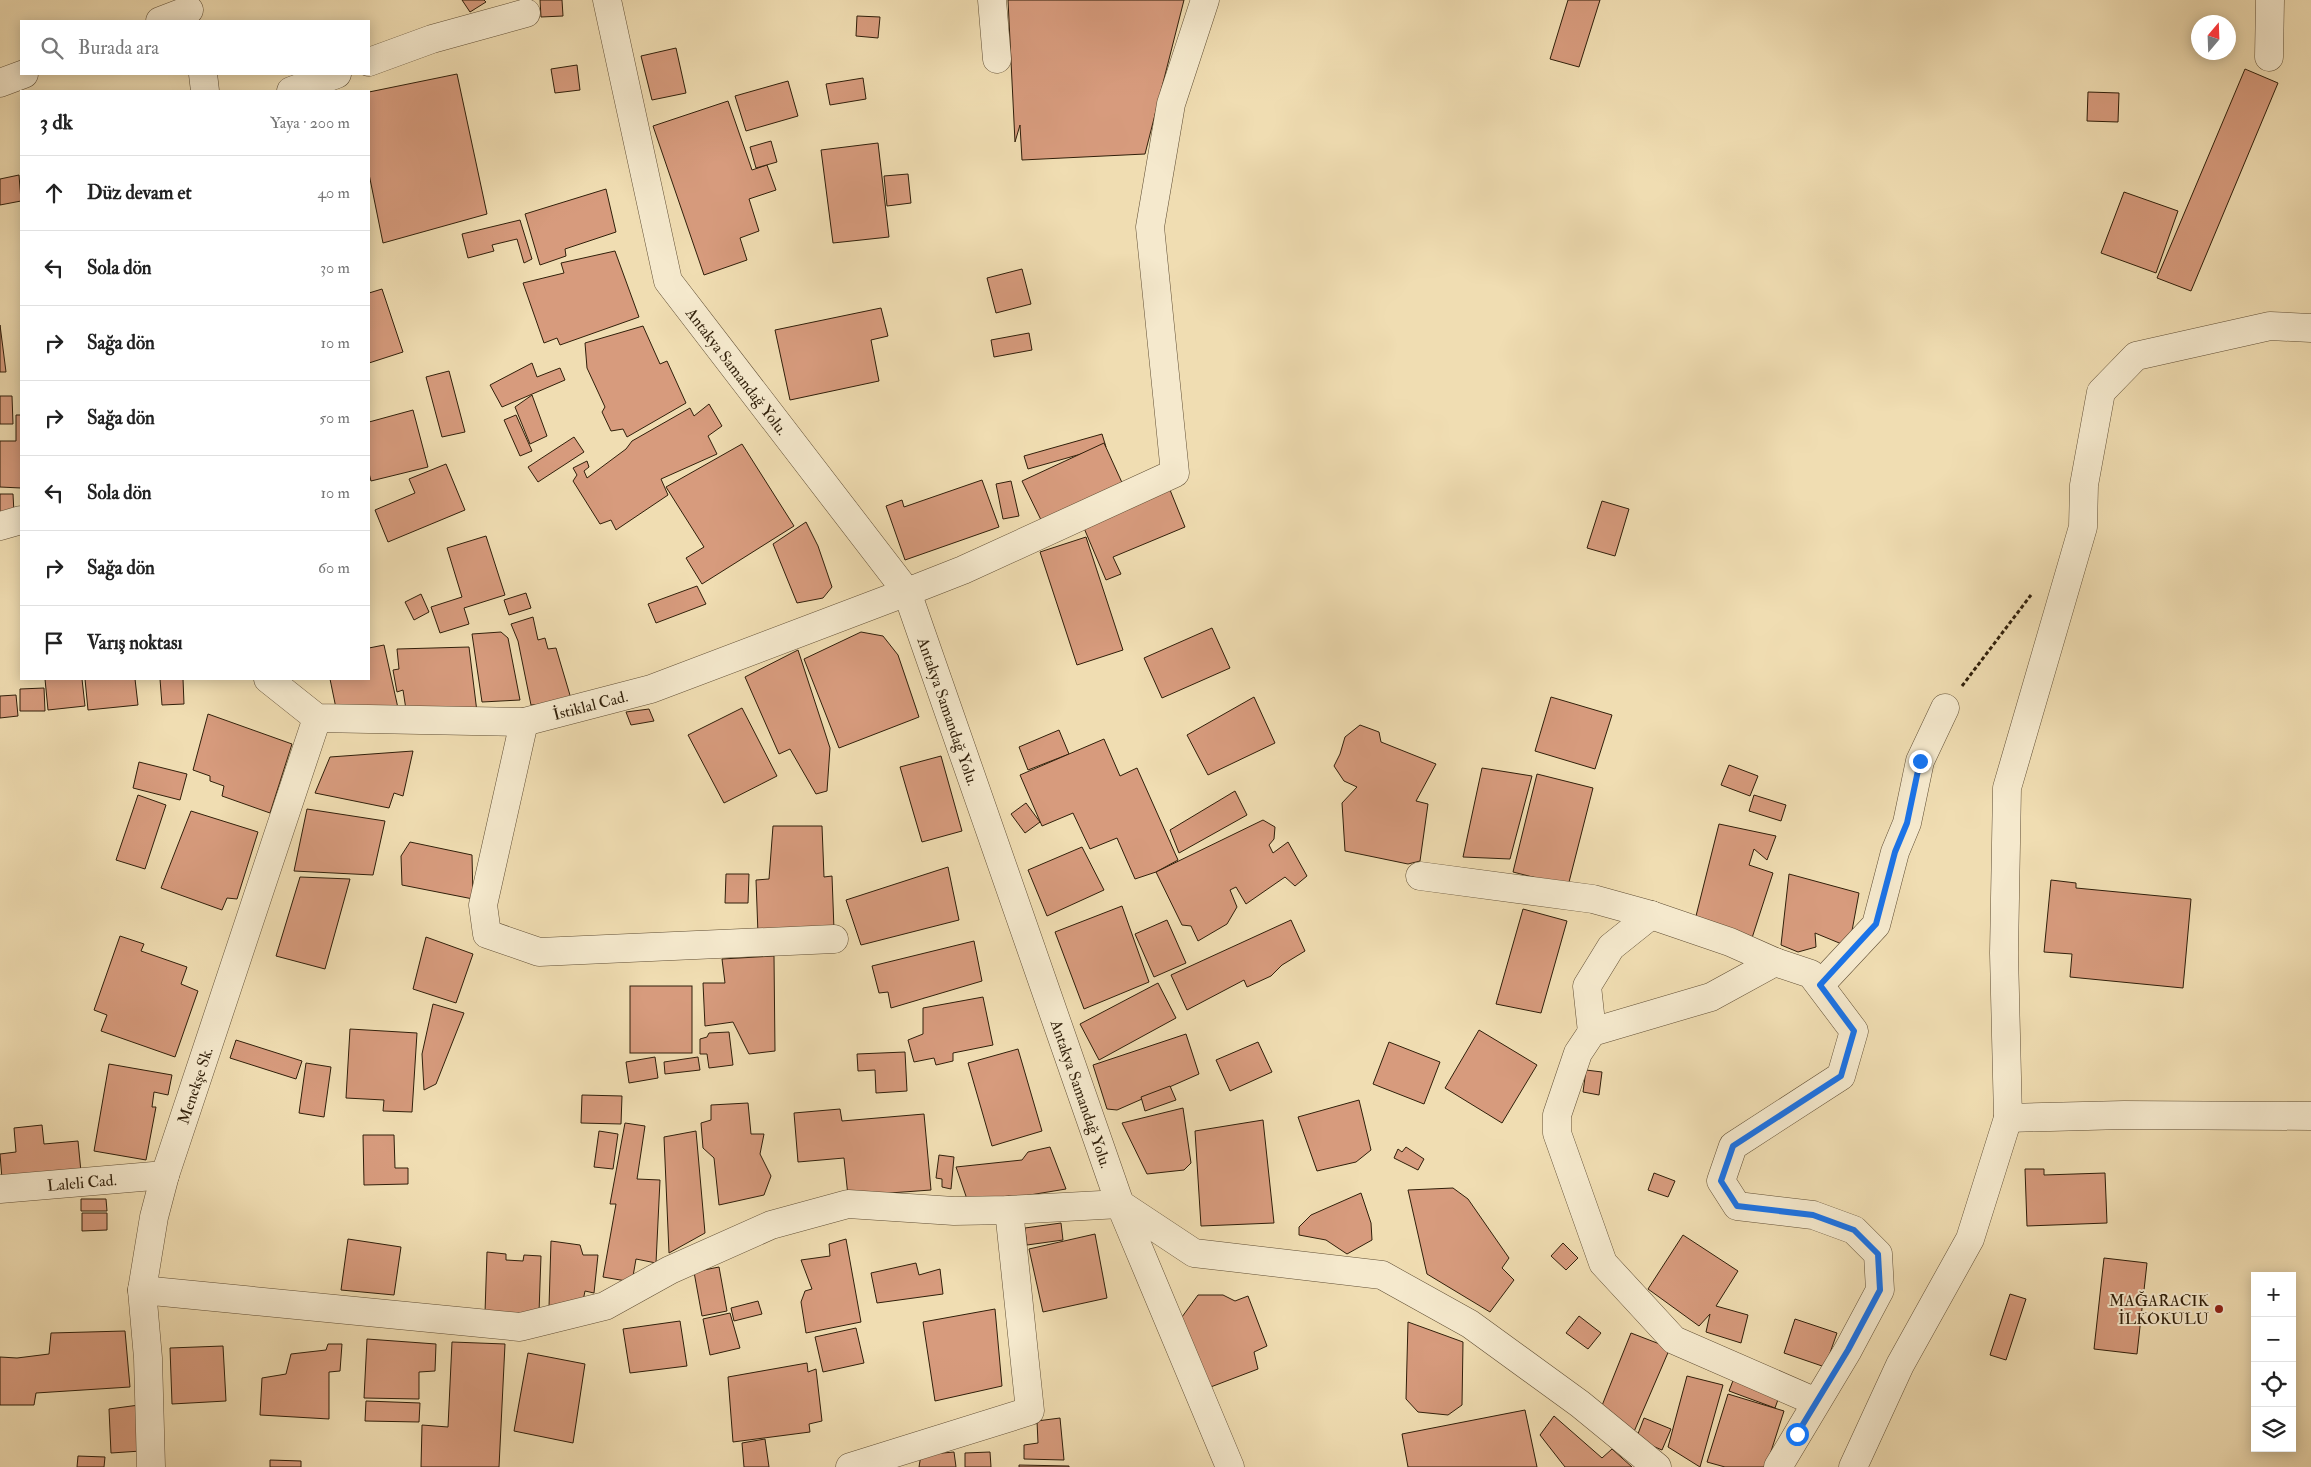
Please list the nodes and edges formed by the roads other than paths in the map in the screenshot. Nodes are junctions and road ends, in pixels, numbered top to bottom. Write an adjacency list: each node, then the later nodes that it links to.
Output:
1 (607, 0): 20 (street, Antakya Samandağ Yolu.)
2 (992, 0): 9 (street)
3 (1205, 0): 20 (street, İstiklal Cad.)
4 (2270, 0): 8 (street)
5 (189, 11): 7 (street)
6 (526, 13): 10 (street)
7 (163, 20)
8 (2269, 57)
9 (997, 59)
10 (370, 62)
11 (21, 75): 14 (street)
12 (203, 75): 15 (street)
13 (335, 75): 16 (street)
14 (0, 83)
15 (205, 90)
16 (294, 90)
17 (2311, 328): 32 (street)
18 (20, 520): 19 (street)
19 (0, 526)
20 (907, 592): 24 (street, İstiklal Cad.); 35 (street, Antakya Samandağ Yolu.)
21 (269, 680): 23 (street)
22 (1945, 708): 29 (street)
23 (317, 718): 24 (street, İstiklal Cad.); 33 (street, Menekşe Sk.)
24 (524, 722): 27 (street)
25 (1420, 876): 26 (street)
26 (1651, 915): 28 (street); 30 (street)
27 (834, 939)
28 (1775, 962): 29 (street); 30 (street)
29 (1820, 985): 38 (street)
30 (1592, 1032): 38 (street)
31 (2311, 1116): 32 (street)
32 (2008, 1118): 44 (street)
33 (165, 1175): 34 (street, Laleli Cad.); 37 (street, Menekşe Sk.)
34 (0, 1188)
35 (1120, 1204): 36 (street); 41 (street, Antakya Samandağ Yolu.); 42 (street)
36 (1009, 1210): 37 (street); 40 (street)
37 (142, 1290): 39 (street, Menekşe Sk.)
38 (1816, 1402): 43 (street)
39 (151, 1467)
40 (850, 1467)
41 (1230, 1467)
42 (1657, 1467)
43 (1778, 1467)
44 (1852, 1467)

